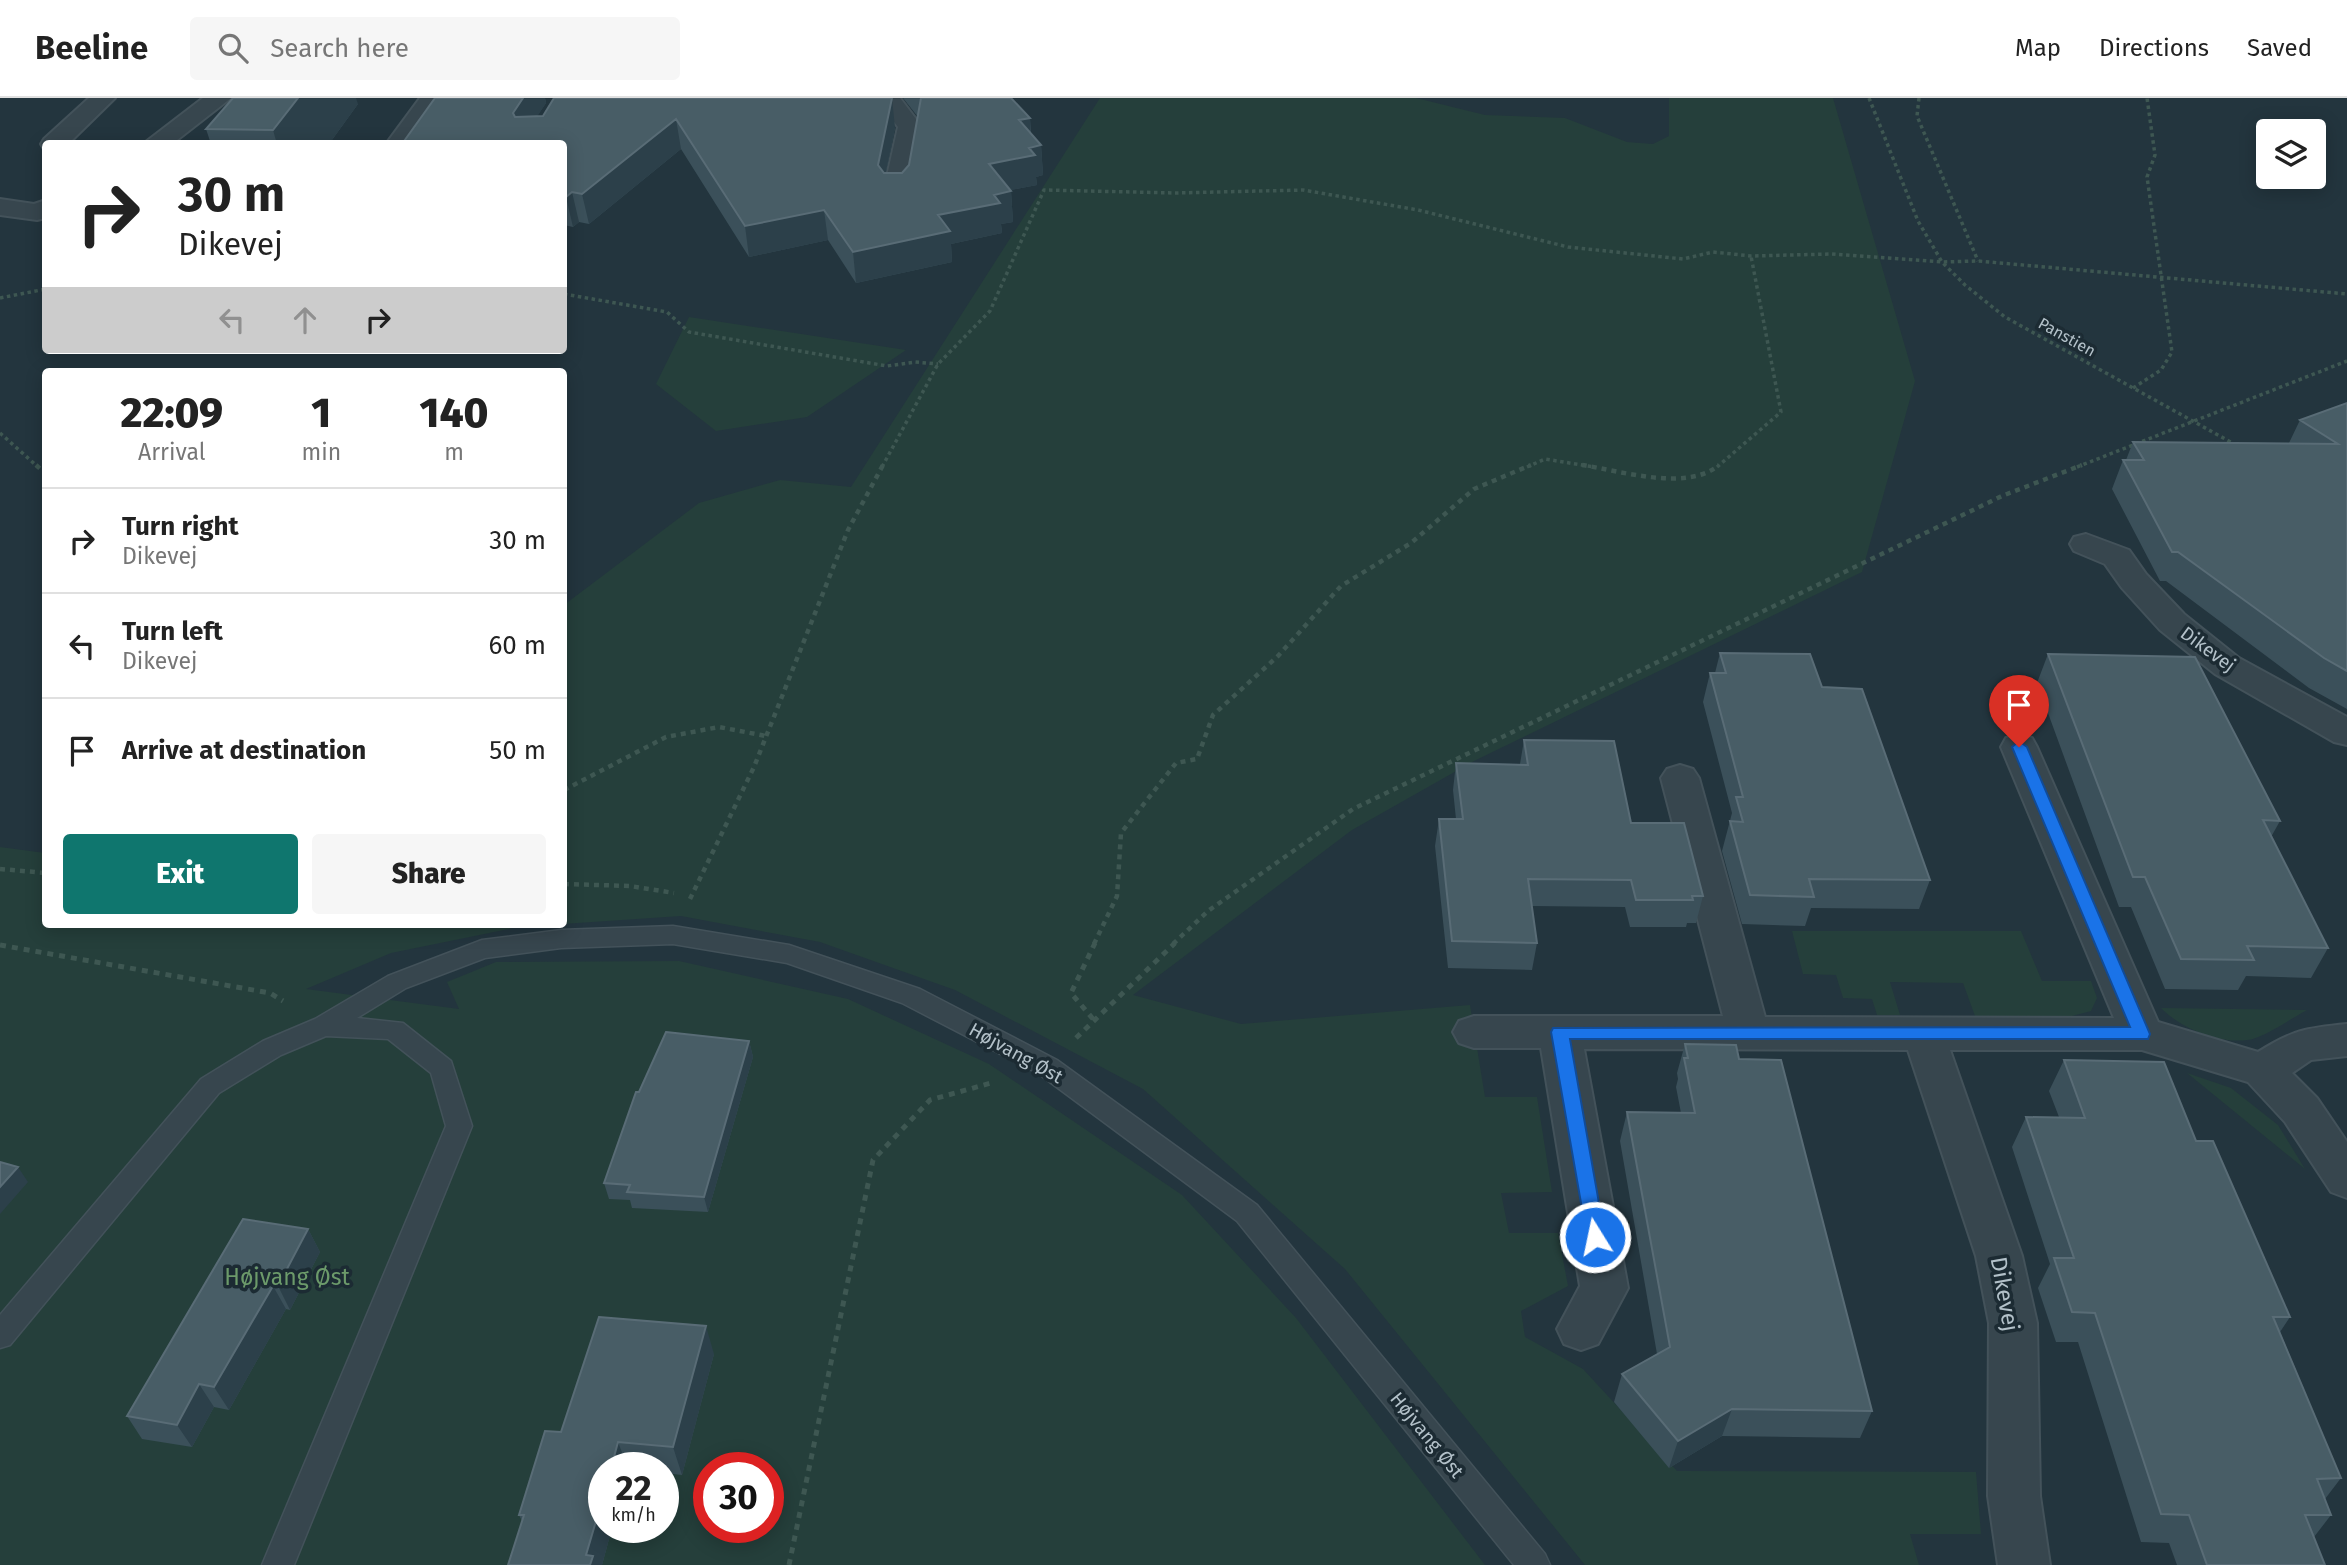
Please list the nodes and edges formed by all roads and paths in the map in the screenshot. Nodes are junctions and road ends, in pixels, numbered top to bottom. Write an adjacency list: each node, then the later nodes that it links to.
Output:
1 (103, 98): 8 (street)
2 (219, 98): 9 (street)
3 (432, 98): 10 (street)
4 (888, 98): 11 (street)
5 (1869, 98): 16 (path, Panstien)
6 (1919, 98): 15 (path)
7 (2147, 98): 17 (path)
8 (56, 140)
9 (161, 140)
10 (401, 140)
11 (896, 194)
12 (0, 207): 13 (street)
13 (41, 210)
14 (1751, 256): 16 (path); 23 (path); 42 (path)
15 (1978, 261): 16 (path); 17 (path)
16 (1942, 262): 24 (path, Panstien)
17 (2163, 276): 19 (path); 24 (path)
18 (42, 290): 21 (path)
19 (2347, 294)
20 (567, 295): 23 (path)
21 (0, 298)
22 (2347, 361): 25 (path)
23 (938, 364): 31 (path)
24 (2133, 388): 25 (path, Panstien)
25 (2195, 422): 27 (path, Panstien); 42 (path)
26 (0, 433): 28 (path)
27 (2242, 448)
28 (42, 470)
29 (2087, 544): 30 (street, Dikevej)
30 (2347, 733)
31 (766, 736): 34 (path); 38 (path)
32 (2019, 747): 47 (street)
33 (1680, 778): 46 (street)
34 (567, 788)
35 (0, 869): 36 (path)
36 (42, 873)
37 (567, 884): 38 (path)
38 (692, 896): 39 (path)
39 (673, 935): 43 (lane, Højvang Øst); 50 (lane, Højvang Øst)
40 (0, 945): 41 (path)
41 (270, 993)
42 (1093, 1019): 50 (path)
43 (324, 1026): 54 (lane, Højvang Øst); 55 (lane, Højvang Øst)
44 (1474, 1032): 45 (street)
45 (1560, 1032): 46 (street); 53 (street)
46 (1748, 1033): 48 (street)
47 (2141, 1034): 48 (street); 51 (street)
48 (1924, 1035): 58 (street, Dikevej)
49 (2347, 1040): 51 (street)
50 (1048, 1067): 56 (path); 57 (lane, Højvang Øst)
51 (2263, 1070): 52 (street)
52 (2347, 1179)
53 (1581, 1329)
54 (0, 1336)
55 (278, 1565)
56 (789, 1565)
57 (1534, 1565)
58 (2024, 1565)

